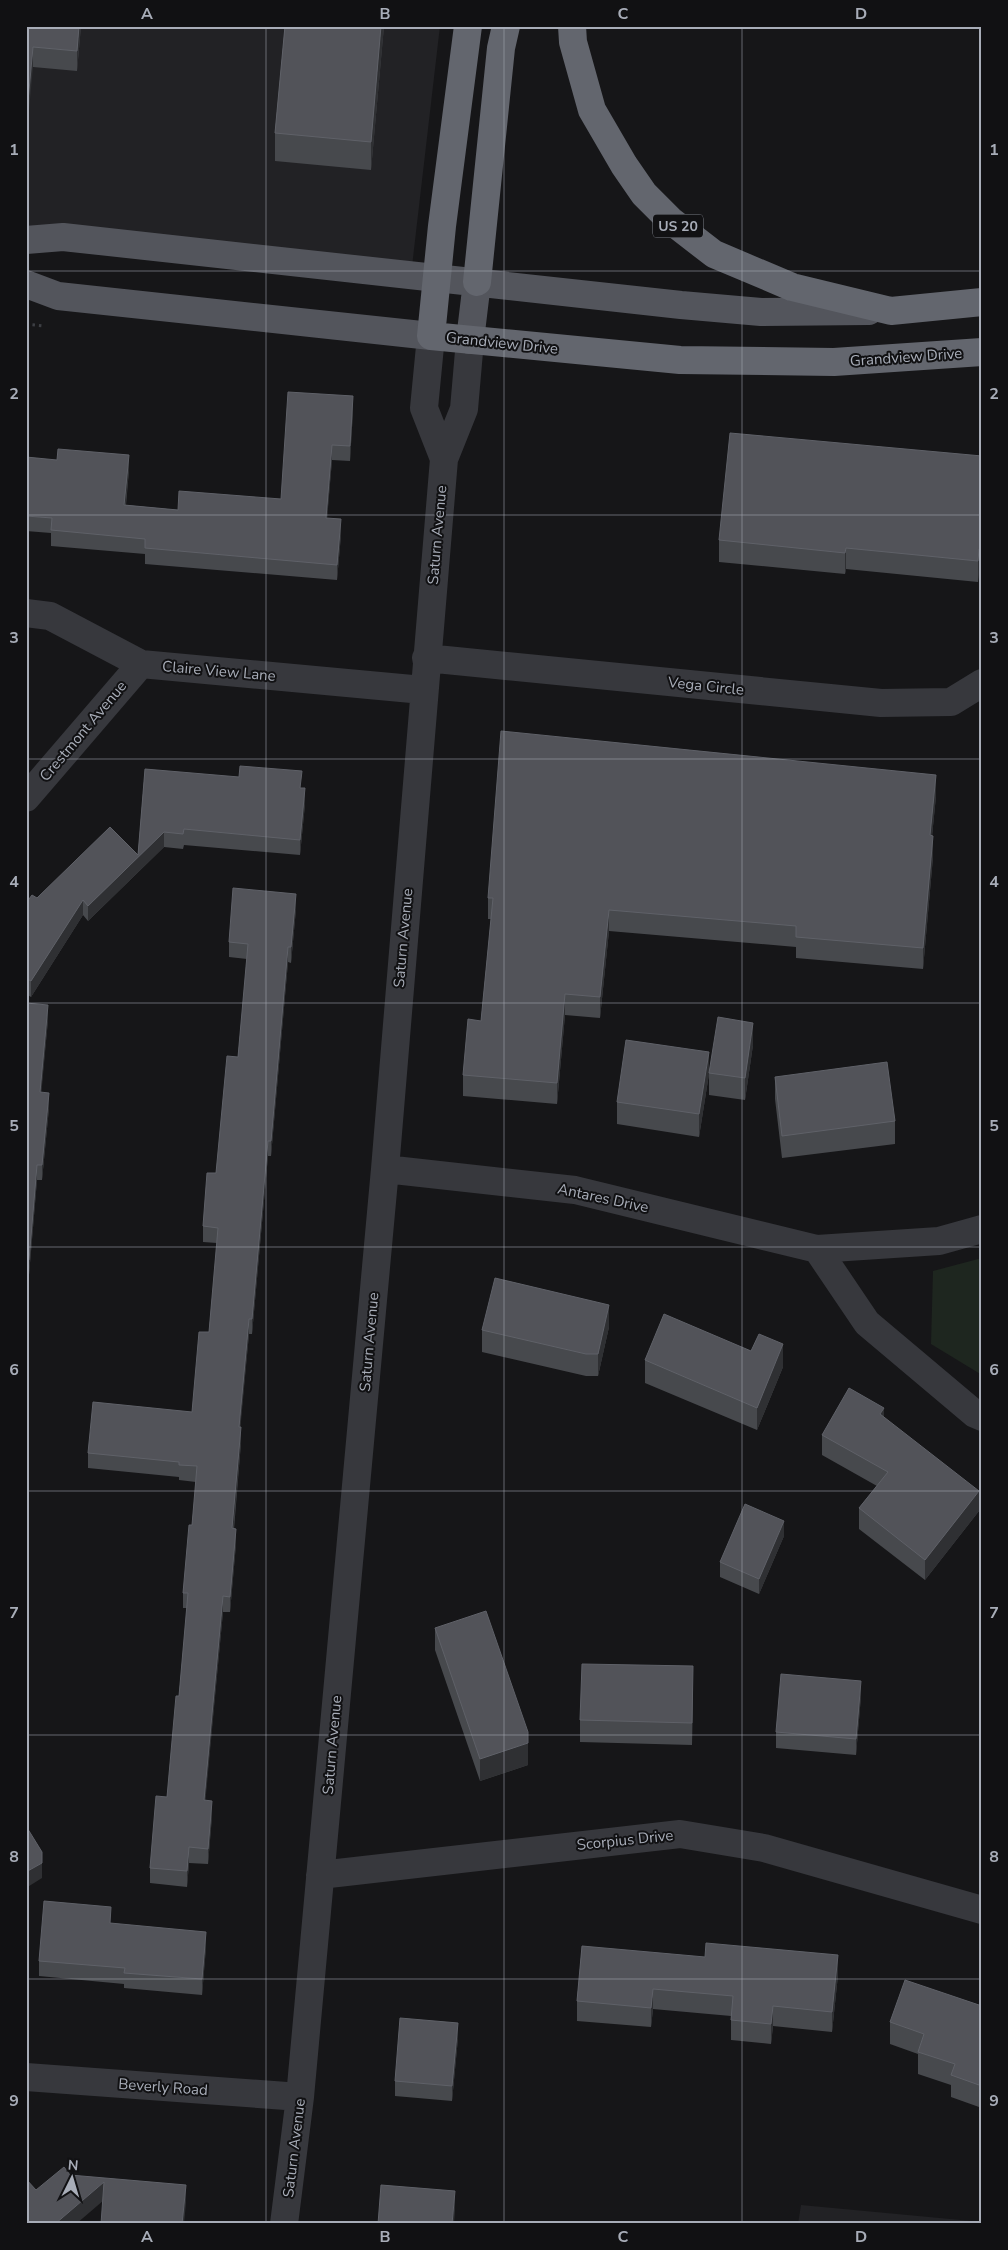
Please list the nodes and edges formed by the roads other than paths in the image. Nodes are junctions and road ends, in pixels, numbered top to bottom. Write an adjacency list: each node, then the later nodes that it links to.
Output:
1 (468, 26): 5 (highway)
2 (506, 26): 6 (highway)
3 (572, 26): 9 (highway, US 20)
4 (26, 240): 5 (main road)
5 (437, 278): 6 (main road); 10 (highway)
6 (477, 282): 9 (main road); 11 (main road)
7 (26, 284): 10 (main road, Grandview Drive)
8 (982, 302): 9 (highway, US 20)
9 (891, 311)
10 (431, 336): 11 (highway, Grandview Drive); 13 (street, Saturn Avenue)
11 (470, 340): 12 (highway, Grandview Drive); 13 (street, Saturn Avenue)
12 (982, 352)
13 (444, 459): 15 (street, Saturn Avenue)
14 (26, 613): 16 (street, Claire View Lane)
15 (426, 658): 17 (street, Vega Circle); 18 (street, Saturn Avenue)
16 (141, 664): 18 (street, Claire View Lane); 19 (street, Crestmont Avenue)
17 (982, 683)
18 (423, 690): 20 (street, Saturn Avenue)
19 (26, 798)
20 (385, 1169): 22 (street, Antares Drive); 24 (street, Saturn Avenue)
21 (982, 1229): 22 (street, Antares Drive)
22 (817, 1249): 23 (street)
23 (982, 1416)
24 (320, 1875): 25 (street, Scorpius Drive); 27 (street, Saturn Avenue)
25 (982, 1910)
26 (26, 2077): 27 (street, Beverly Road)
27 (300, 2097): 28 (street, Saturn Avenue)
28 (284, 2224)

